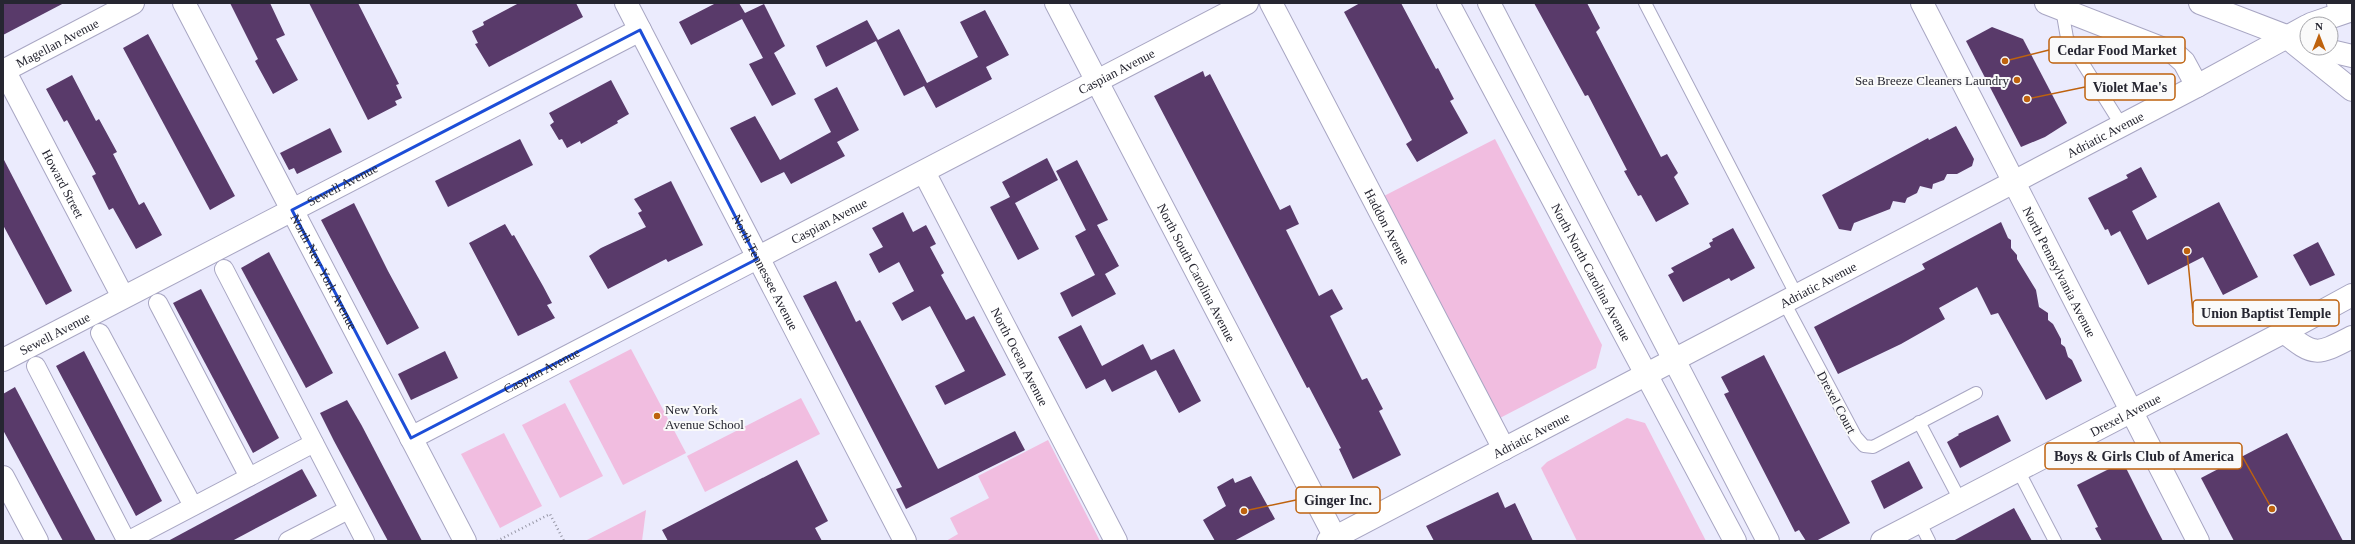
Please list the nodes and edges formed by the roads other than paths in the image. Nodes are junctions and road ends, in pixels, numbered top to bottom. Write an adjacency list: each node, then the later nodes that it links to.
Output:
1 (133, 3): 22 (main road, Magellan Avenue)
2 (184, 3): 29 (main road, North New York Avenue)
3 (626, 3): 16 (main road, North Tennessee Avenue)
4 (1056, 3): 23 (main road, North South Carolina Avenue)
5 (1247, 3): 23 (main road, Caspian Avenue)
6 (1272, 3): 48 (main road, Haddon Avenue)
7 (1448, 3): 42 (main road, North North Carolina Avenue)
8 (1489, 3): 40 (main road)
9 (1645, 3): 34 (lane)
10 (1922, 3): 28 (main road, North Pennsylvania Avenue)
11 (2200, 3): 18 (main road)
12 (2338, 3): 14 (main road)
13 (2054, 6): 24 (main road); 26 (lane)
14 (2352, 8): 15 (main road)
15 (2332, 16)
16 (640, 30): 29 (main road, Sewell Avenue); 30 (main road, North Tennessee Avenue)
17 (2299, 30): 18 (main road, Adriatic Avenue)
18 (2286, 37): 19 (main road); 24 (main road, Adriatic Avenue); 25 (main road)
19 (2299, 41)
20 (2339, 53): 21 (main road)
21 (2352, 56)
22 (3, 70): 33 (main road, Howard Street)
23 (1097, 81): 27 (main road, Caspian Avenue); 59 (main road, North South Carolina Avenue)
24 (2197, 86): 26 (main road, Adriatic Avenue)
25 (2352, 90)
26 (2122, 126): 28 (main road, Adriatic Avenue)
27 (924, 172): 30 (main road, Caspian Avenue); 66 (main road, North Ocean Avenue)
28 (2015, 182): 34 (main road, Adriatic Avenue); 44 (main road, North Pennsylvania Avenue)
29 (292, 210): 33 (main road, Sewell Avenue); 46 (main road, North New York Avenue)
30 (757, 259): 46 (main road, Caspian Avenue); 65 (main road, North Tennessee Avenue)
31 (224, 269): 47 (street)
32 (2352, 294): 36 (main road, Drexel Avenue)
33 (123, 297): 39 (main road, Sewell Avenue)
34 (1791, 299): 40 (main road, Adriatic Avenue); 45 (lane, Drexel Court)
35 (158, 303): 51 (street)
36 (2284, 332): 38 (main road); 44 (main road, Drexel Avenue)
37 (100, 333): 52 (street)
38 (2352, 337)
39 (3, 360)
40 (1673, 361): 42 (main road, Adriatic Avenue); 68 (main road)
41 (36, 366): 58 (street)
42 (1647, 376): 48 (main road, Adriatic Avenue); 67 (main road, North North Carolina Avenue)
43 (1976, 393): 45 (lane, Drexel Court)
44 (2131, 410): 49 (main road, Drexel Avenue); 72 (main road, North Pennsylvania Avenue)
45 (1919, 422): 53 (lane)
46 (411, 438): 64 (main road, North New York Avenue)
47 (314, 443): 51 (street); 55 (street)
48 (1504, 449): 59 (main road, Adriatic Avenue)
49 (2018, 470): 53 (main road, Drexel Avenue); 71 (lane)
50 (3, 477): 60 (main road)
51 (249, 477): 54 (street)
52 (183, 486): 54 (street); 56 (street)
53 (1960, 500): 57 (main road, Drexel Avenue)
54 (193, 506): 56 (street)
55 (348, 510): 62 (street); 63 (street)
56 (166, 520): 58 (street); 61 (street)
57 (1919, 521): 69 (main road, Drexel Avenue); 70 (lane)
58 (134, 539)
59 (1333, 540)
60 (37, 541)
61 (158, 541)
62 (288, 541)
63 (365, 541)
64 (464, 541)
65 (905, 541)
66 (1116, 541)
67 (1735, 541)
68 (1768, 541)
69 (1882, 541)
70 (1929, 541)
71 (2054, 541)
72 (2198, 541)

